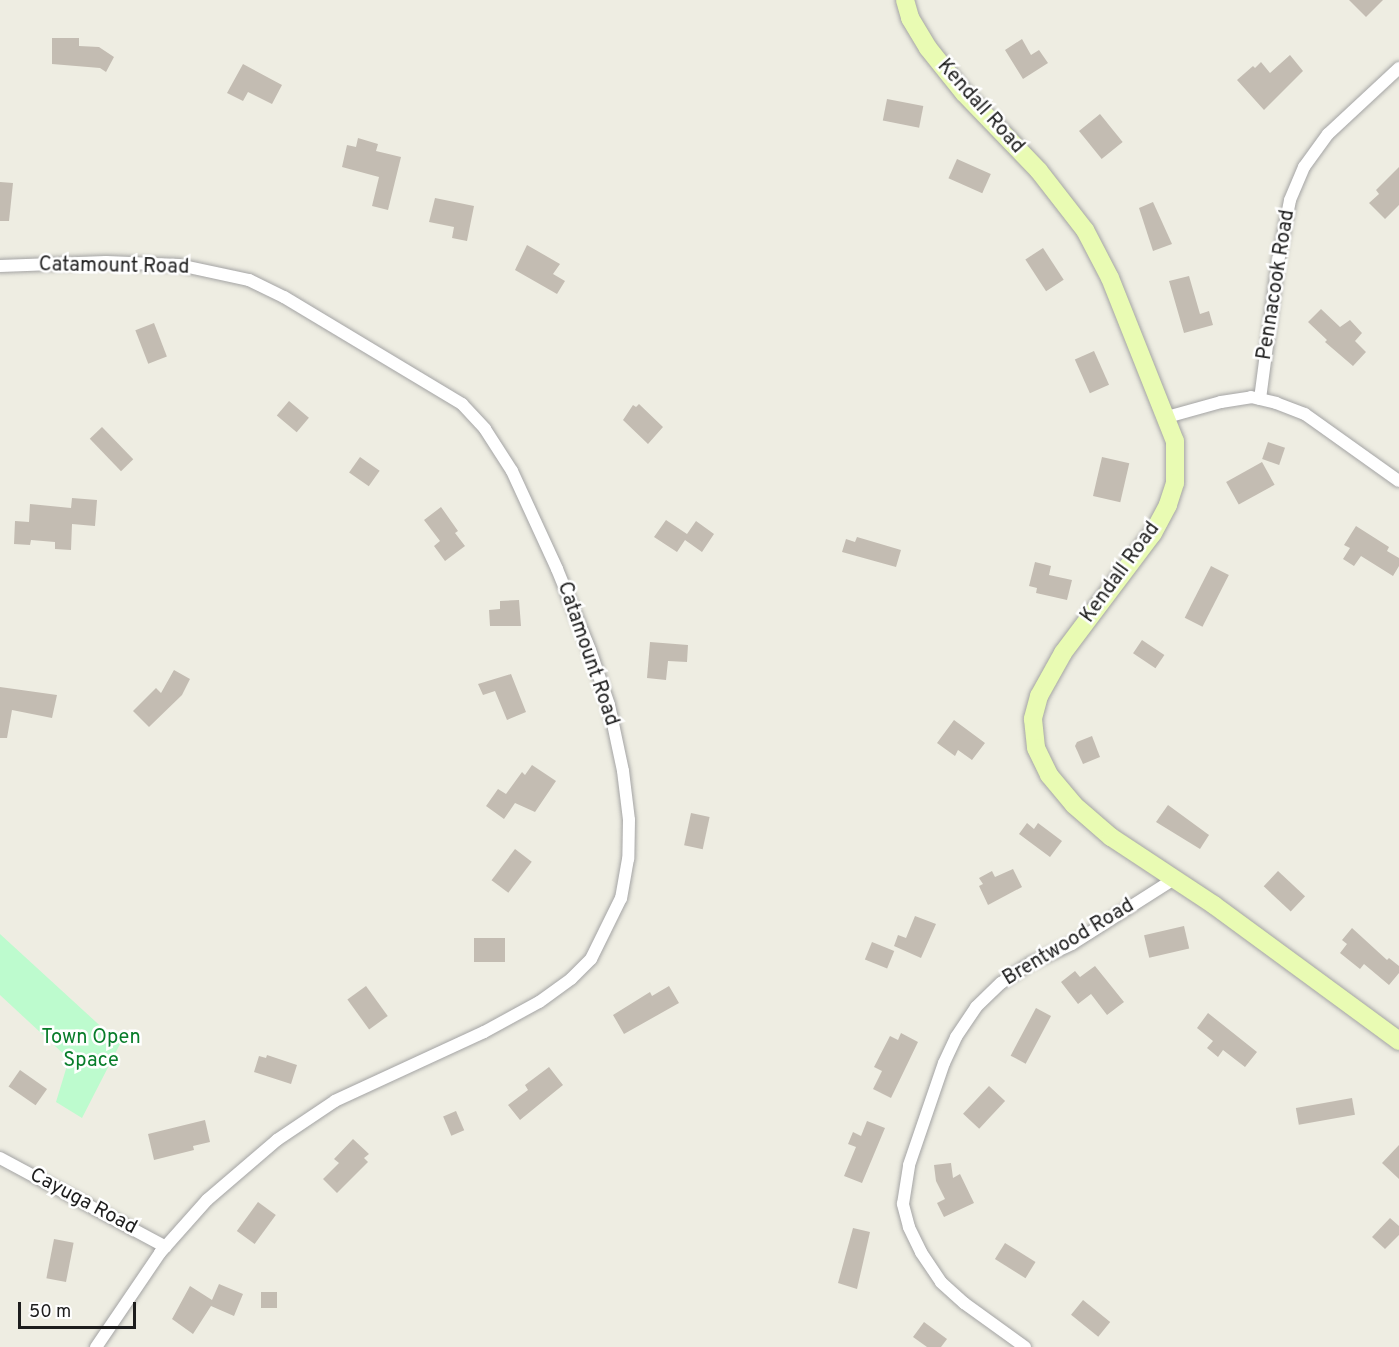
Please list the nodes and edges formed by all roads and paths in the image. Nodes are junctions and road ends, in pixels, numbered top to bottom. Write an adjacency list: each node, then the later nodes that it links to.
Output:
1 (905, 0): 5 (street, Kendall Road)
2 (1399, 68): 4 (street, Pennacook Road)
3 (0, 266): 10 (street, Catamount Road)
4 (1260, 399): 5 (street); 6 (street)
5 (1167, 417): 7 (street, Kendall Road)
6 (1399, 481)
7 (1174, 879): 8 (street, Kendall Road); 12 (street, Brentwood Road)
8 (1399, 1041)
9 (0, 1158): 10 (street, Cayuga Road)
10 (165, 1246): 11 (street, Catamount Road)
11 (96, 1347)
12 (1025, 1347)

